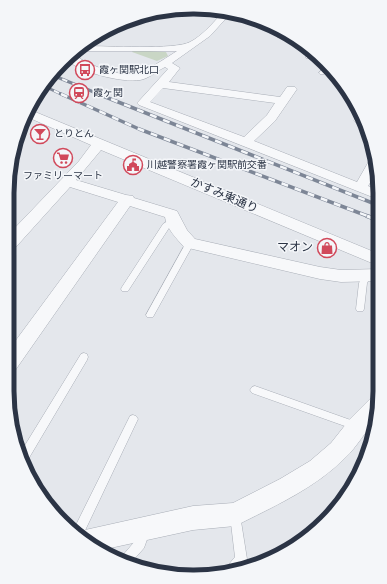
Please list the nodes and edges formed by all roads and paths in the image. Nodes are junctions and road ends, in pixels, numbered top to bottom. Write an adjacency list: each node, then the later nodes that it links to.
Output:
1 (224, 17): 3 (street)
2 (99, 41): 3 (street)
3 (196, 44): 4 (street); 6 (street)
4 (87, 49)
5 (74, 60): 6 (street)
6 (164, 63): 7 (street)
7 (161, 84): 9 (street); 11 (street)
8 (291, 89): 9 (street)
9 (283, 101): 11 (street)
10 (33, 115): 12 (street, かすみ東通り)
11 (246, 142): 15 (street)
12 (99, 144): 14 (street); 21 (street, かすみ東通り)
13 (371, 169): 15 (street)
14 (68, 182): 17 (street); 19 (street)
15 (360, 188): 16 (street)
16 (373, 193)
17 (128, 200): 18 (street); 26 (street)
18 (173, 221): 20 (street); 23 (lane)
19 (14, 239)
20 (190, 243): 22 (street); 25 (lane)
21 (373, 258)
22 (373, 276): 24 (lane)
23 (126, 289)
24 (360, 309)
25 (150, 315)
26 (14, 356)
27 (84, 357): 32 (lane)
28 (255, 390): 31 (lane)
29 (372, 411): 31 (street)
30 (133, 419): 35 (lane)
31 (357, 426): 33 (street)
32 (26, 453)
33 (235, 514): 34 (street); 38 (lane)
34 (144, 528): 36 (street); 37 (lane)
35 (81, 530)
36 (94, 540)
37 (128, 557)
38 (236, 565)

